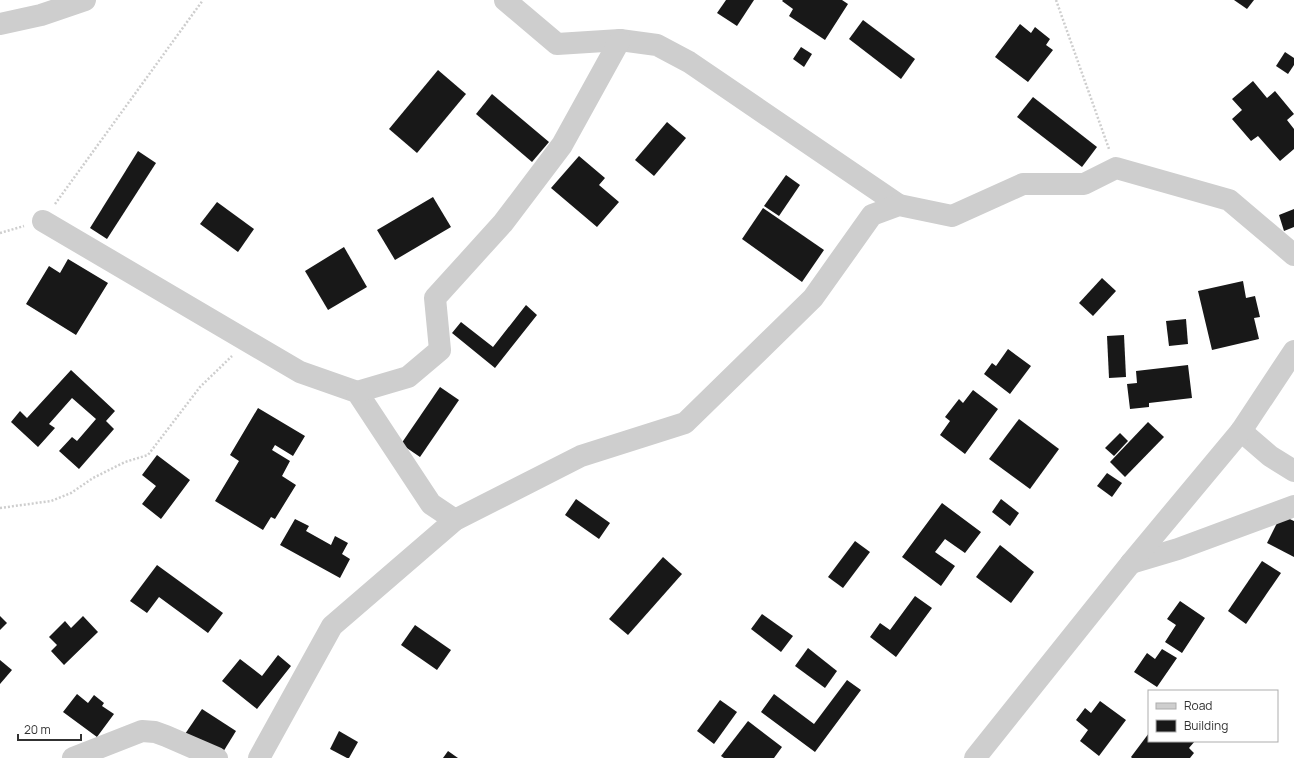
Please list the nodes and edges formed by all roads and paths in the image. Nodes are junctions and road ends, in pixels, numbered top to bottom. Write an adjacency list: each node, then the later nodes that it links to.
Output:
1 (85, 0): 5 (street)
2 (203, 0): 9 (path)
3 (505, 0): 6 (street)
4 (1056, 0): 7 (path)
5 (0, 24)
6 (620, 40): 8 (street); 14 (street)
7 (1116, 168): 8 (street); 11 (street)
8 (899, 205): 19 (street)
9 (43, 221): 10 (path); 12 (street)
10 (0, 233)
11 (1294, 255)
12 (246, 341): 14 (street); 18 (path)
13 (1294, 350): 15 (street)
14 (357, 392): 19 (street)
15 (1242, 431): 16 (street); 20 (street)
16 (1294, 471)
17 (1294, 506): 20 (street)
18 (0, 508)
19 (455, 520): 23 (street)
20 (1131, 563): 24 (street)
21 (73, 758): 22 (street)
22 (217, 758)
23 (259, 758)
24 (976, 758)

